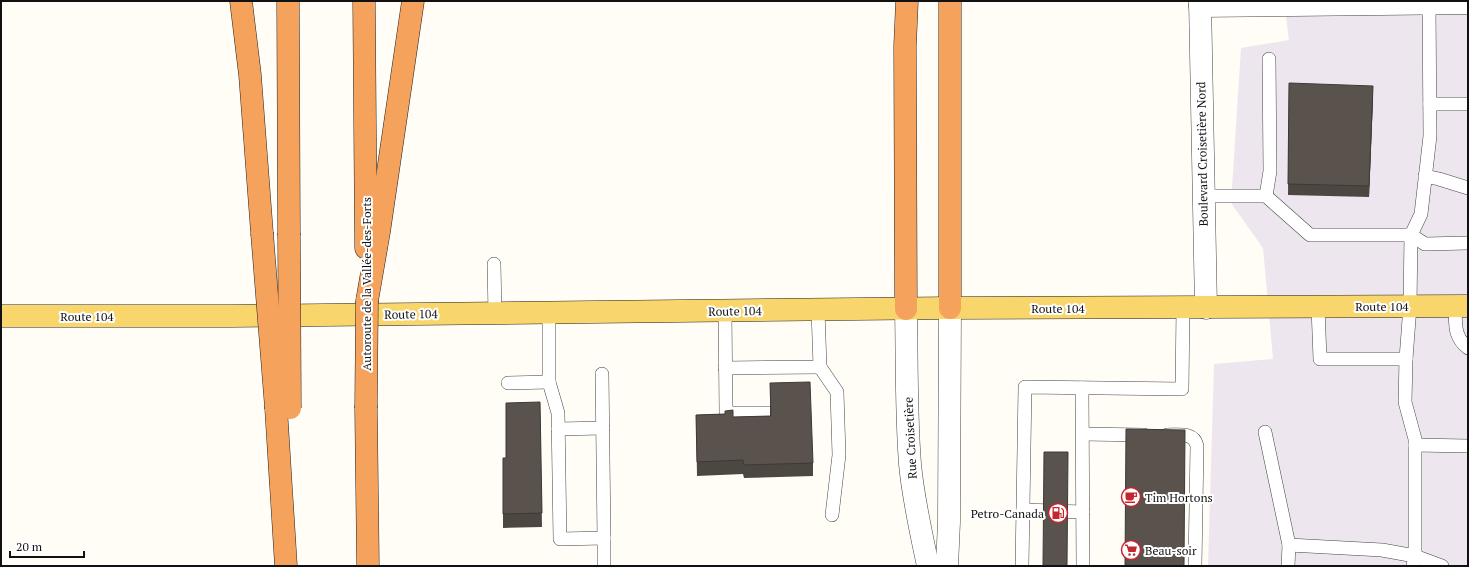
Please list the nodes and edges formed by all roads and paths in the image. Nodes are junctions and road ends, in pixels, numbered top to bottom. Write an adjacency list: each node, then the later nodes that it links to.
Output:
1 (241, 1): 41 (highway, bridge)
2 (288, 1): 41 (highway, bridge)
3 (364, 1): 17 (highway, Autoroute de la Vallée-des-Forts)
4 (413, 1): 17 (highway)
5 (907, 1): 27 (highway)
6 (950, 1): 24 (highway)
7 (1468, 3): 9 (street)
8 (1200, 4): 9 (street); 15 (street, Boulevard Croisetière Nord)
9 (1429, 4): 11 (lane)
10 (1270, 59): 16 (lane)
11 (1430, 104): 12 (lane); 13 (lane)
12 (1468, 104)
13 (1425, 176): 14 (lane); 18 (lane)
14 (1468, 188)
15 (1203, 196): 16 (lane); 26 (street, Boulevard Croisetière Nord)
16 (1266, 196): 18 (lane)
17 (372, 232): 56 (highway, Autoroute de la Vallée-des-Forts, bridge)
18 (1411, 235): 19 (lane); 21 (lane)
19 (1468, 243)
20 (494, 264): 31 (lane)
21 (1410, 306): 22 (main road, Route 104); 23 (main road, Route 104); 34 (lane)
22 (1461, 306): 33 (lane)
23 (1318, 307): 26 (main road, Route 104); 34 (lane)
24 (950, 308): 25 (main road, Route 104); 27 (main road, Route 104); 59 (street)
25 (1183, 308): 26 (main road, Route 104); 40 (lane)
26 (1206, 308)
27 (906, 309): 28 (main road, Route 104); 58 (street, Rue Croisetière)
28 (818, 310): 29 (main road, Route 104); 35 (lane)
29 (726, 311): 30 (main road, Route 104); 36 (lane)
30 (548, 313): 31 (main road, Route 104); 38 (lane)
31 (495, 314): 32 (main road, Route 104)
32 (1, 316)
33 (1468, 348)
34 (1406, 359): 47 (lane)
35 (820, 367): 36 (lane); 51 (lane)
36 (726, 368): 42 (lane)
37 (602, 374): 43 (lane)
38 (549, 382): 39 (lane); 44 (lane)
39 (508, 383)
40 (1082, 388): 46 (lane); 49 (lane)
41 (283, 408): 55 (highway)
42 (770, 413)
43 (603, 428): 44 (lane); 52 (lane)
44 (558, 429): 52 (lane)
45 (1265, 432): 53 (lane)
46 (1083, 434): 50 (lane); 62 (lane)
47 (1415, 445): 48 (lane); 54 (lane)
48 (1468, 446)
49 (1023, 510): 50 (lane); 60 (lane)
50 (1084, 512): 61 (lane)
51 (832, 515)
52 (604, 538): 57 (lane)
53 (1289, 545): 54 (lane); 63 (lane)
54 (1414, 561): 64 (lane)
55 (288, 562)
56 (368, 565)
57 (604, 566)
58 (928, 566)
59 (947, 566)
60 (1022, 566)
61 (1083, 566)
62 (1195, 566)
63 (1288, 566)
64 (1442, 566)

